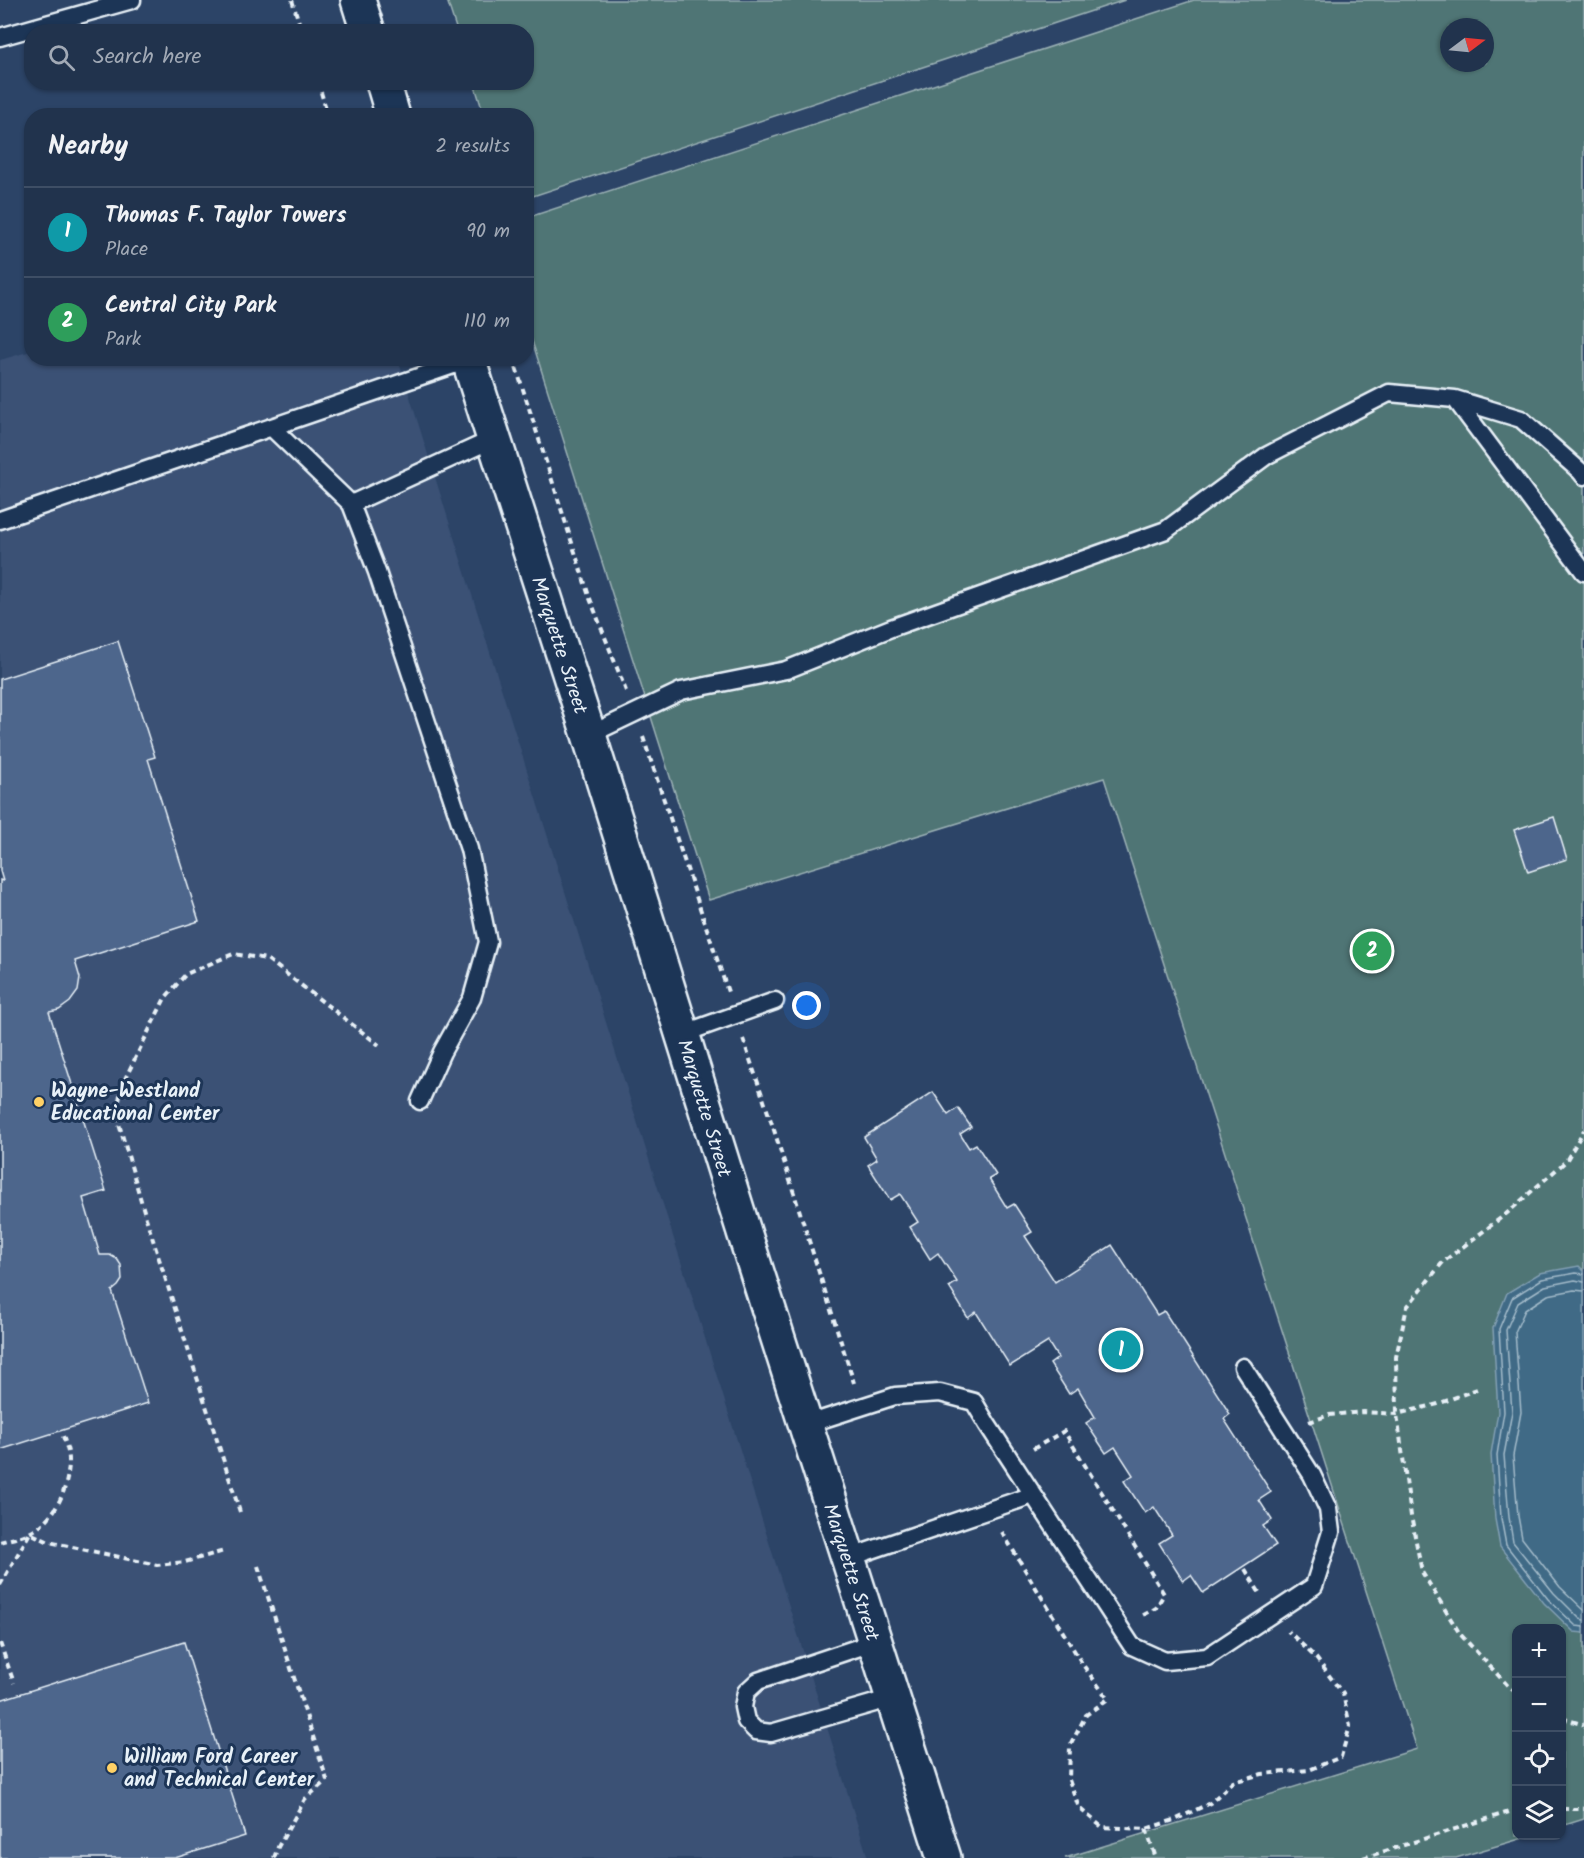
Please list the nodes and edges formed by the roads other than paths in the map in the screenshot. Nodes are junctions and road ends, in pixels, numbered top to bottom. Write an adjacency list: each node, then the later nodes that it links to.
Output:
1 (132, 0): 3 (lane)
2 (358, 0): 4 (street)
3 (46, 24)
4 (366, 24)
5 (24, 30): 6 (lane)
6 (0, 37)
7 (385, 90): 8 (street)
8 (391, 108)
9 (448, 366): 12 (lane)
10 (470, 366): 13 (street, Marquette Street)
11 (1455, 399): 14 (lane); 17 (lane); 18 (lane)
12 (271, 427): 15 (lane); 16 (lane)
13 (493, 439): 15 (lane); 18 (street, Marquette Street)
14 (1584, 477)
15 (351, 504): 21 (lane)
16 (0, 520)
17 (1584, 572)
18 (589, 735): 20 (street, Marquette Street)
19 (775, 1001): 20 (lane)
20 (682, 1034): 23 (street, Marquette Street)
21 (420, 1101)
22 (1243, 1367): 24 (lane)
23 (806, 1425): 24 (lane); 25 (street, Marquette Street)
24 (1033, 1495): 25 (lane)
25 (848, 1558): 26 (street, Marquette Street)
26 (874, 1642): 27 (street, Marquette Street); 27 (lane)
27 (892, 1698): 28 (street, Marquette Street)
28 (944, 1858)

